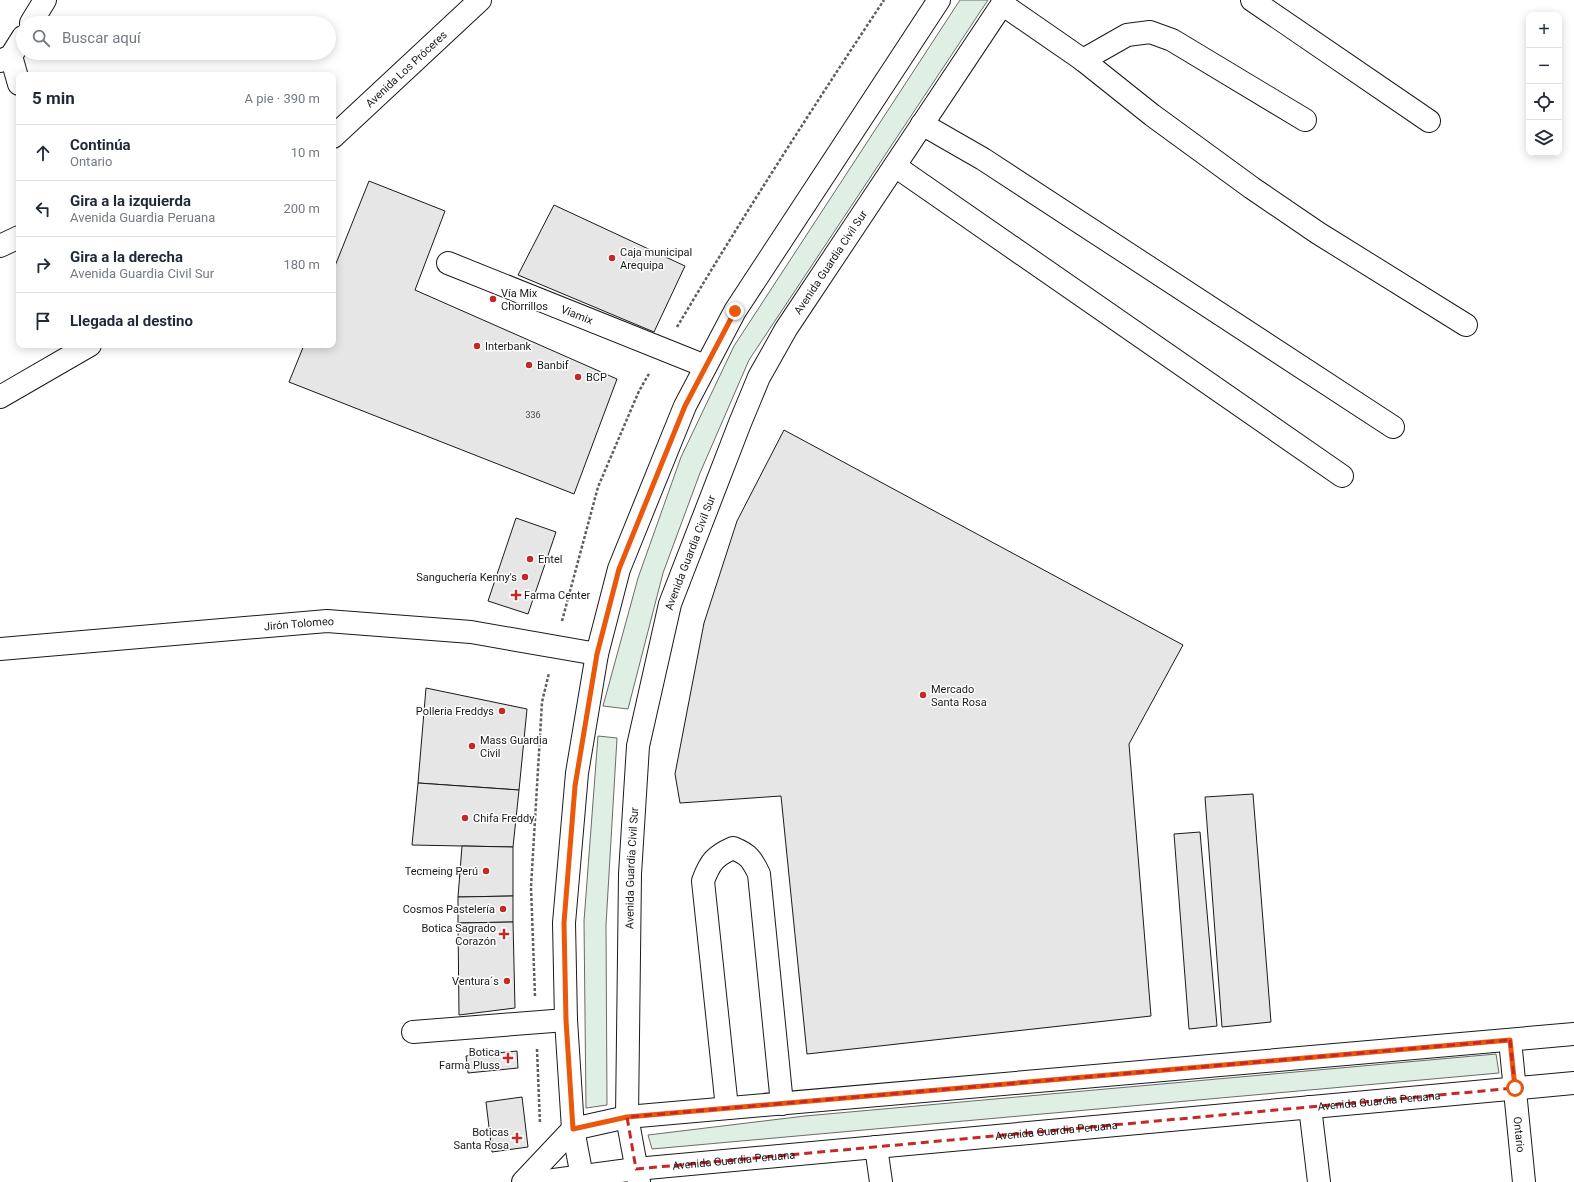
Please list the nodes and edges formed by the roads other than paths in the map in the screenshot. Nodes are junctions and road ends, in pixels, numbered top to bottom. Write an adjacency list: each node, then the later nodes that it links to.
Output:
1 (46, 0): 6 (street)
2 (480, 0): 14 (street, Avenida Los Próceres)
3 (939, 0): 21 (street)
4 (1252, 0): 12 (street)
5 (1004, 2): 9 (street); 13 (street, Avenida Guardia Civil Sur)
6 (36, 16)
7 (16, 46): 8 (street)
8 (5, 59): 10 (street)
9 (1083, 60): 11 (street); 19 (street)
10 (16, 79)
11 (1305, 120)
12 (1429, 121)
13 (922, 124): 15 (street, Avenida Guardia Civil Sur); 23 (street)
14 (336, 135)
15 (895, 166): 24 (street); 36 (street, Avenida Guardia Civil Sur)
16 (16, 238): 17 (street)
17 (0, 246)
18 (448, 264): 21 (street, Viamix)
19 (1466, 325)
20 (85, 348): 22 (street)
21 (705, 366): 26 (street)
22 (0, 397)
23 (1392, 427)
24 (1342, 476)
25 (0, 649): 26 (street, Jirón Tolomeo)
26 (597, 654): 27 (street)
27 (566, 1020): 28 (street); 37 (street)
28 (413, 1032)
29 (1574, 1034): 30 (street)
30 (1510, 1040): 32 (street, Ontario); 33 (street)
31 (1574, 1083): 32 (street, Avenida Guardia Peruana)
32 (1515, 1088): 34 (street, Avenida Guardia Peruana); 45 (street, Ontario)
33 (782, 1104): 35 (street); 35 (street)
34 (1310, 1107): 38 (street, Avenida Guardia Peruana); 44 (street)
35 (726, 1108): 36 (street)
36 (627, 1117): 37 (street); 39 (street, Avenida Guardia Civil Sur)
37 (573, 1129): 40 (street); 41 (street)
38 (876, 1147): 39 (street, Avenida Guardia Peruana); 43 (street)
39 (638, 1175): 40 (street, Avenida Guardia Peruana)
40 (583, 1180): 42 (street, Avenida Guardia Peruana)
41 (523, 1182)
42 (539, 1182)
43 (882, 1182)
44 (1319, 1182)
45 (1524, 1182)

